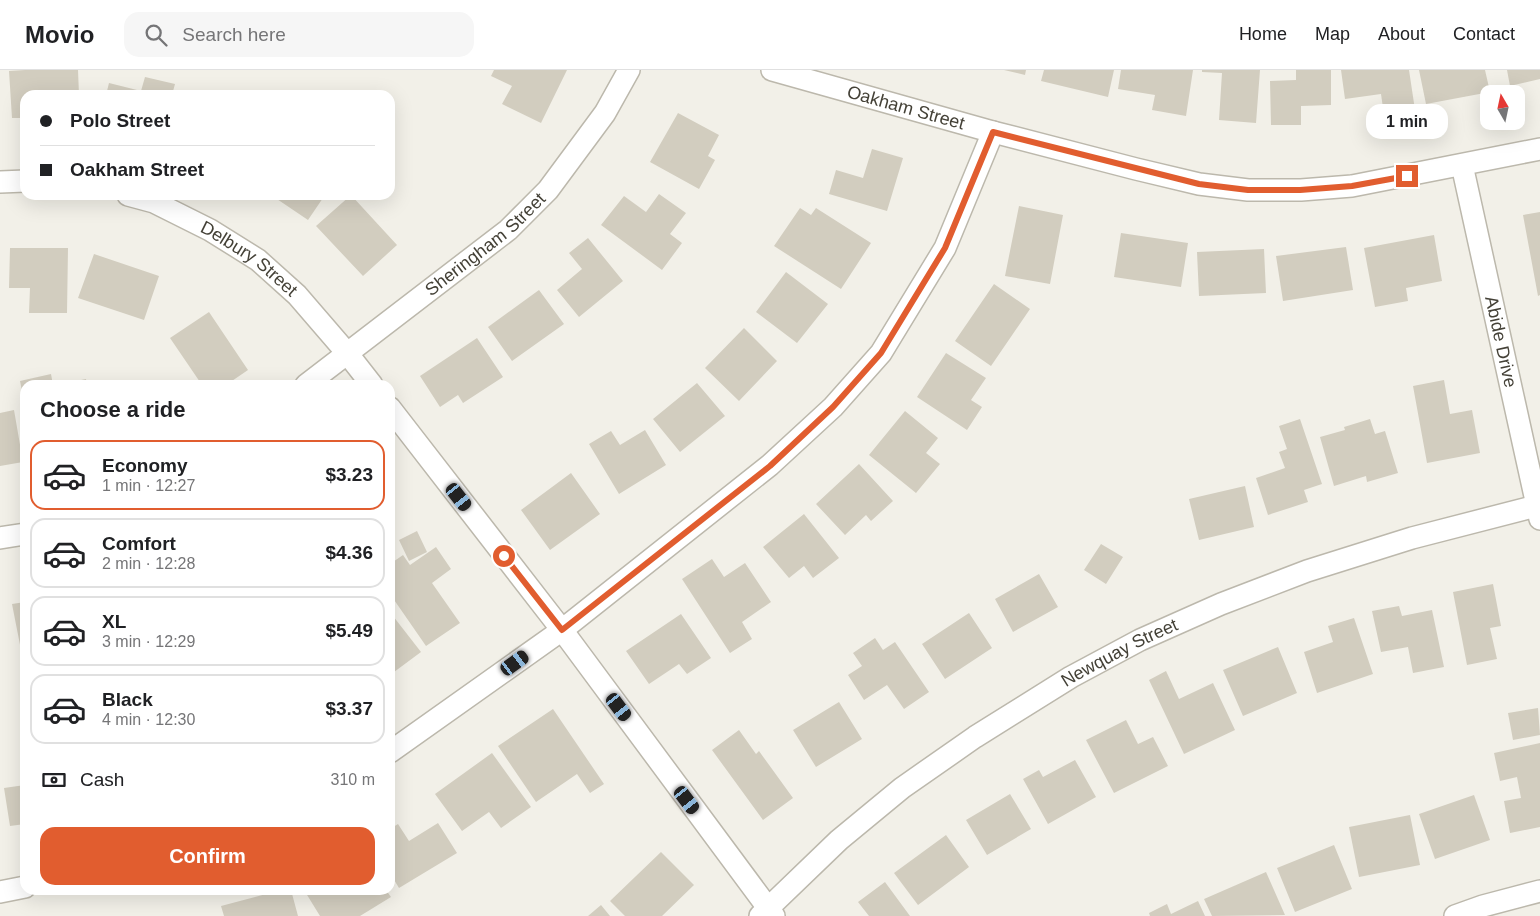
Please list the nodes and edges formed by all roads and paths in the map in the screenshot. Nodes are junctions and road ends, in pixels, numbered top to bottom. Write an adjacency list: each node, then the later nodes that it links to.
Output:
1 (629, 70): 9 (street, Sheringham Street)
2 (772, 70): 3 (street, Oakham Street)
3 (993, 132): 5 (street, Oakham Street); 16 (street)
4 (1540, 149): 5 (street, Oakham Street)
5 (1462, 165): 13 (street, Abide Drive)
6 (20, 181): 7 (street)
7 (0, 182)
8 (147, 200): 9 (street, Delbury Street)
9 (347, 353): 10 (street, Sheringham Street); 11 (street, Delbury Street)
10 (312, 380)
11 (368, 380)
12 (395, 414): 16 (street)
13 (1539, 510): 21 (street, Newquay Street)
14 (20, 535): 15 (street)
15 (0, 538)
16 (562, 630): 17 (street); 21 (street)
17 (395, 748)
18 (20, 888): 19 (street)
19 (0, 892)
20 (1540, 892): 22 (street)
21 (767, 914)
22 (1455, 916)

